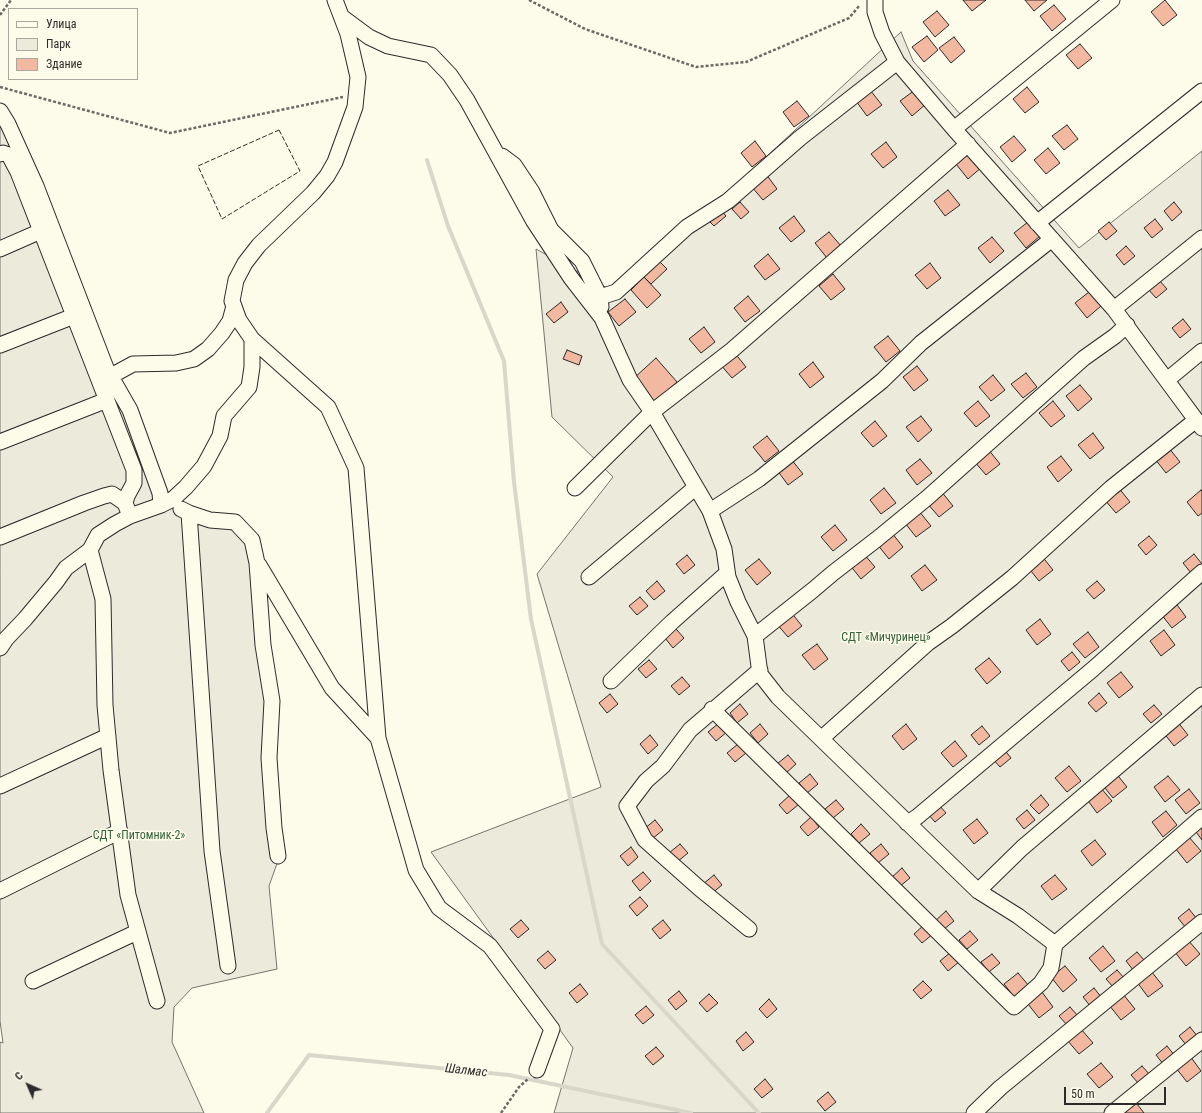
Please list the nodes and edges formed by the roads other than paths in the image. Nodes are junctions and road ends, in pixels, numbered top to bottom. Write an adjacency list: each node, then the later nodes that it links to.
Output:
1 (335, 0): 4 (street)
2 (875, 0): 5 (street)
3 (1112, 0): 8 (street)
4 (342, 17): 10 (street); 18 (street)
5 (897, 62): 8 (street); 17 (street)
6 (1202, 91): 12 (street)
7 (0, 111): 26 (street)
8 (954, 129): 9 (street)
9 (968, 144): 12 (street); 29 (street)
10 (495, 150): 17 (street); 21 (street)
11 (0, 154): 13 (street)
12 (1037, 223): 15 (street)
13 (41, 231): 16 (street); 20 (street)
14 (1202, 238): 19 (street)
15 (1052, 239): 19 (street); 36 (street)
16 (0, 249)
17 (600, 297): 21 (street)
18 (234, 306): 23 (street); 26 (street)
19 (1114, 309): 22 (street)
20 (74, 316): 24 (street); 28 (street)
21 (602, 318): 29 (street)
22 (1126, 325): 27 (street); 46 (street)
23 (252, 339): 34 (street); 53 (street)
24 (0, 345)
25 (1202, 351): 27 (street)
26 (111, 376): 34 (street)
27 (1167, 380): 30 (street)
28 (107, 400): 31 (street); 35 (street)
29 (652, 412): 32 (street); 33 (street)
30 (1199, 424): 54 (street)
31 (0, 442)
32 (696, 487): 36 (street); 43 (street)
33 (575, 488)
34 (167, 502): 35 (street); 37 (street)
35 (128, 510): 38 (street); 39 (street)
36 (710, 511): 41 (street)
37 (189, 514): 40 (street); 66 (street)
38 (0, 537)
39 (90, 550): 44 (street); 52 (street)
40 (258, 563): 53 (street); 59 (street)
41 (727, 572): 46 (street); 49 (street)
42 (1202, 572): 57 (street)
43 (589, 576)
44 (17, 627): 45 (street); 47 (street)
45 (0, 634)
46 (755, 636): 48 (street)
47 (0, 648)
48 (760, 670): 51 (street); 54 (street)
49 (611, 681)
50 (1202, 695): 61 (street)
51 (712, 709): 63 (street); 65 (street)
52 (108, 736): 55 (street); 58 (street)
53 (378, 738): 70 (street)
54 (822, 738): 57 (street)
55 (0, 786)
56 (1202, 817): 65 (street)
57 (907, 823): 61 (street)
58 (120, 831): 60 (street); 64 (street)
59 (278, 856)
60 (0, 890)
61 (978, 890): 65 (street)
62 (1202, 922): 71 (street)
63 (749, 930)
64 (138, 932): 67 (street); 68 (street)
65 (1055, 944)
66 (228, 966)
67 (33, 981)
68 (157, 1001)
69 (1202, 1040): 72 (street)
70 (537, 1070)
71 (974, 1113)
72 (1112, 1113)

